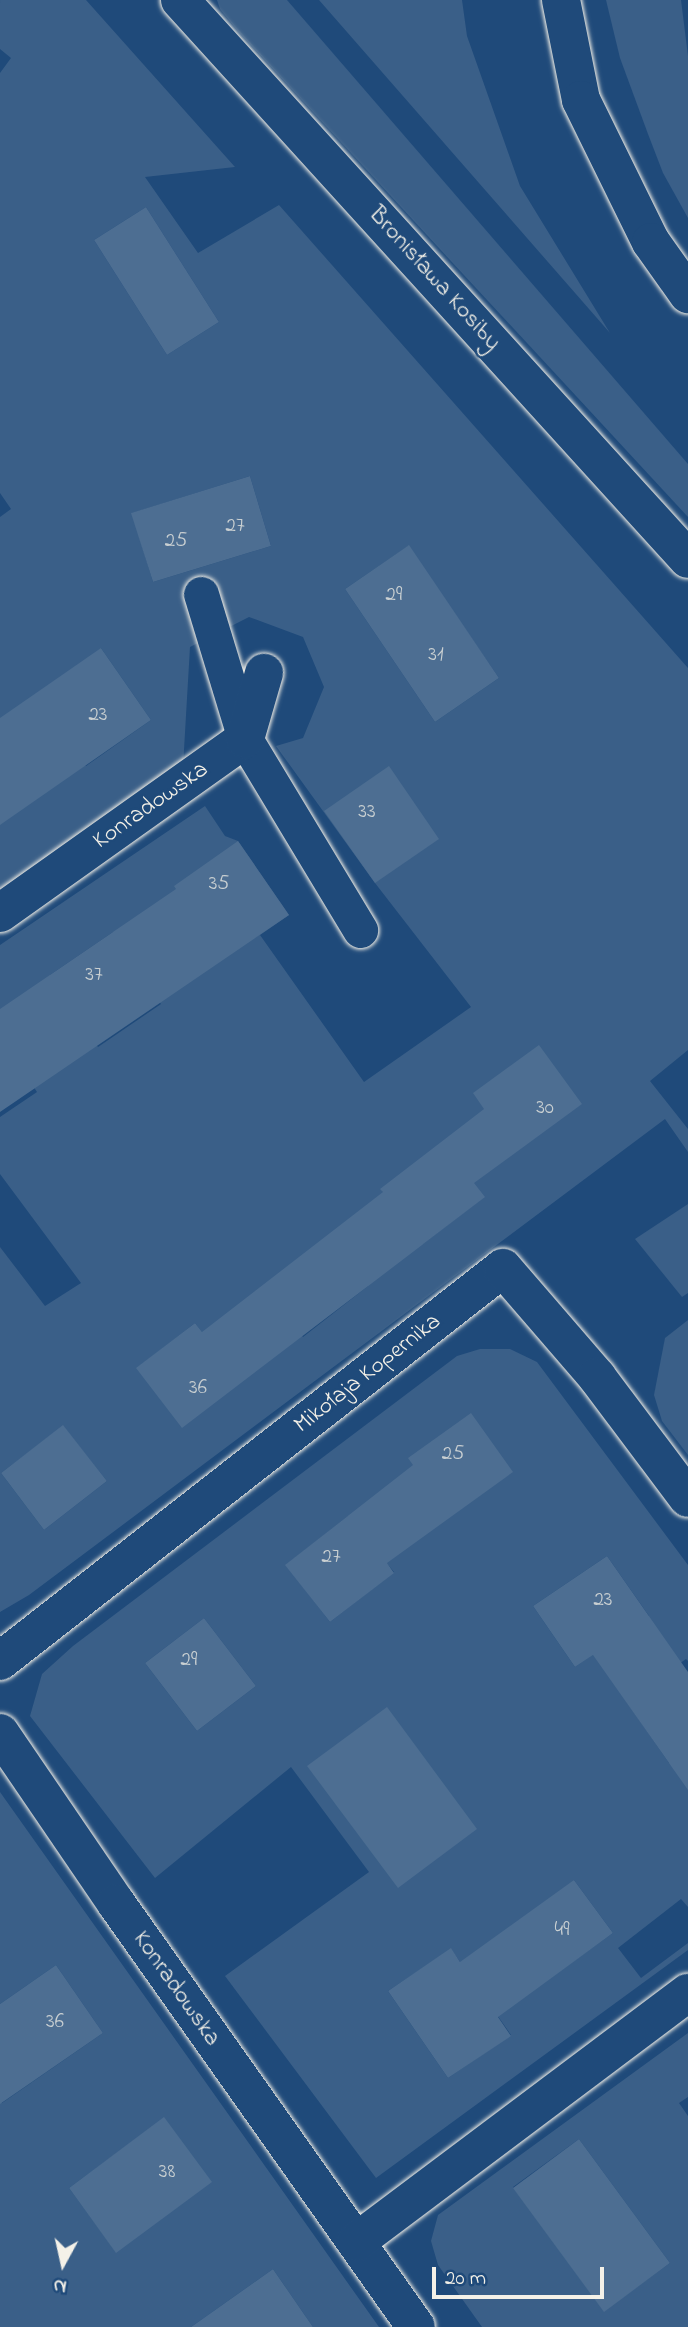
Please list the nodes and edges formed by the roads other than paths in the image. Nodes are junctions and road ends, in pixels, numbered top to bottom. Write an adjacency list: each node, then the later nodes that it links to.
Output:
1 (180, 0): 4 (street, Bronisława Kosiby)
2 (561, 0): 3 (street)
3 (688, 294)
4 (688, 559)
5 (201, 594): 7 (lane)
6 (264, 673): 7 (street)
7 (245, 739): 8 (street, Konradowska); 9 (lane)
8 (0, 913)
9 (360, 930)
10 (688, 1498): 11 (street, Mikołaja Kopernika)
11 (0, 1661)
12 (0, 1733): 14 (street, Konradowska)
13 (688, 1993): 14 (street)
14 (356, 2242): 15 (street, Konradowska)
15 (416, 2327)

